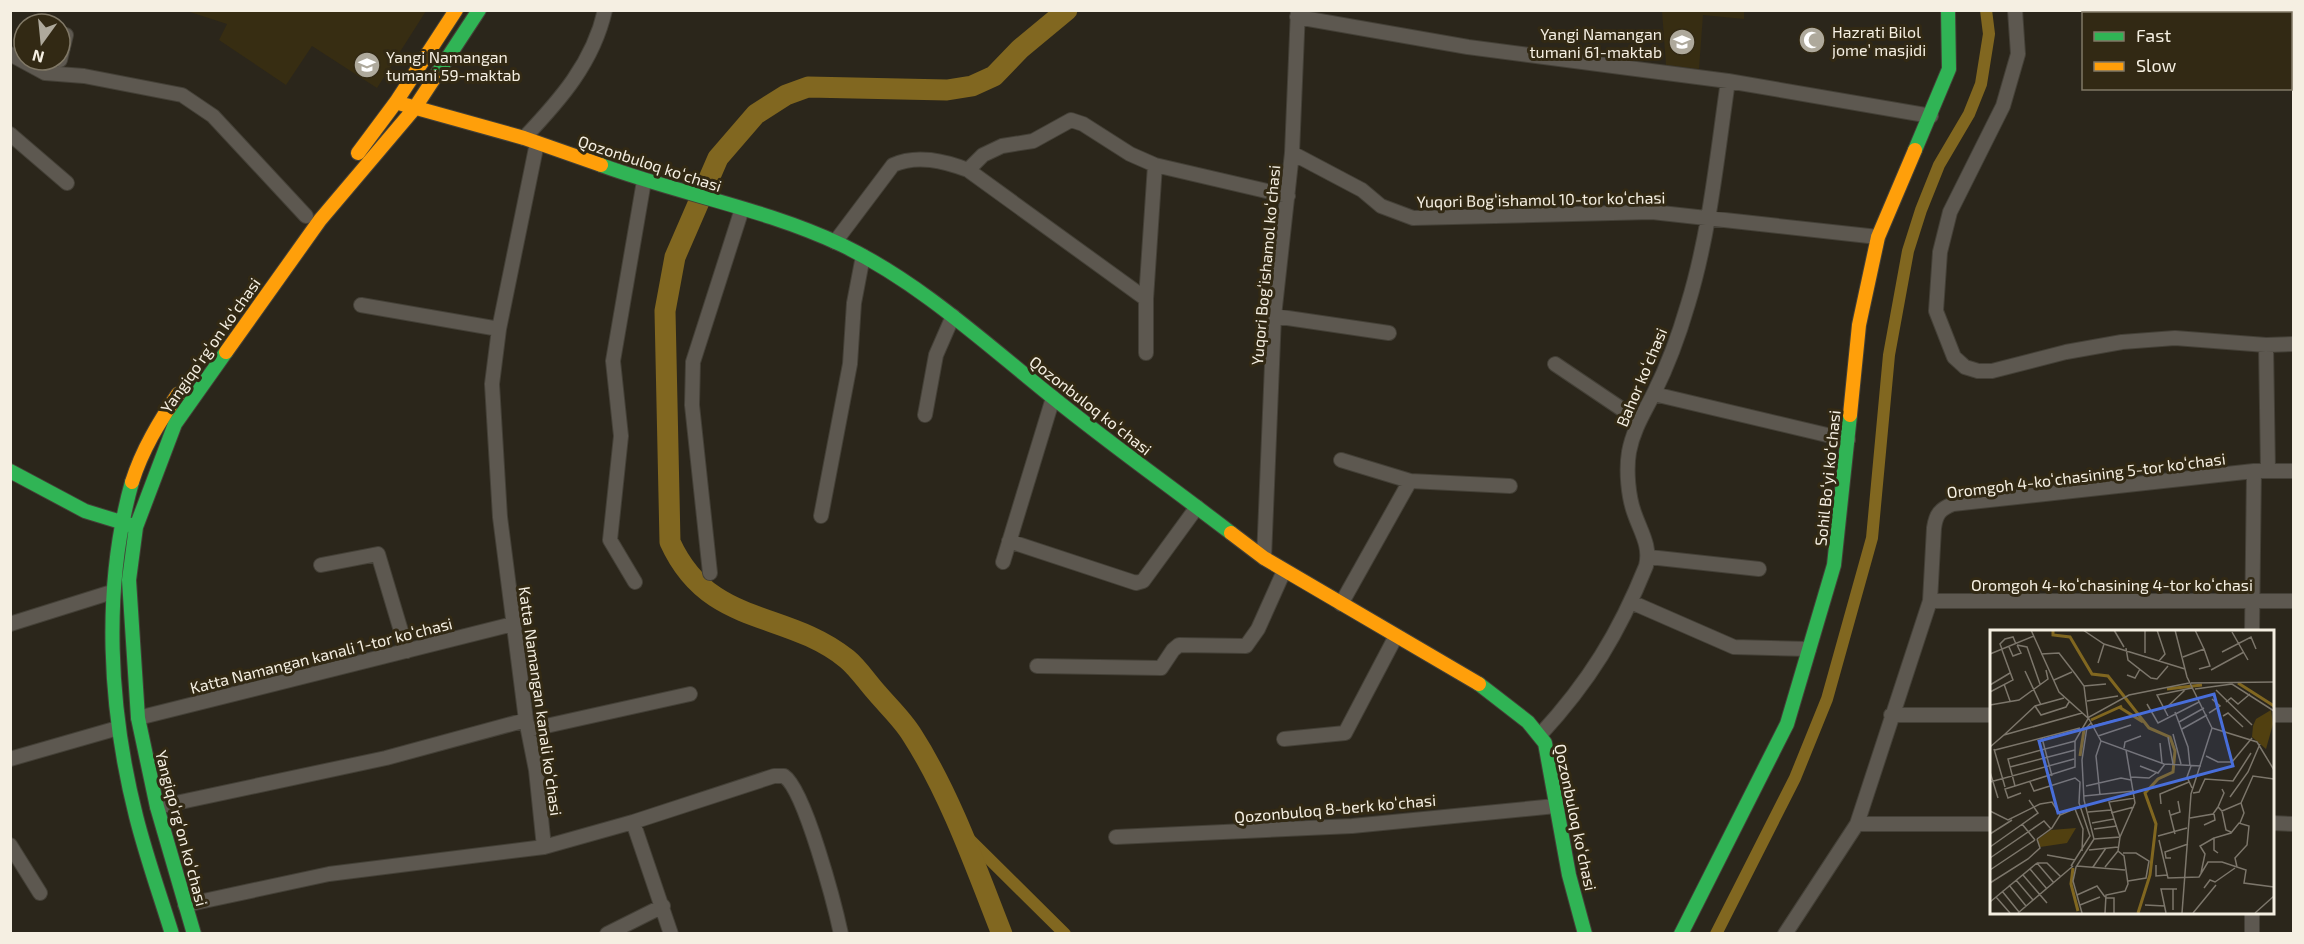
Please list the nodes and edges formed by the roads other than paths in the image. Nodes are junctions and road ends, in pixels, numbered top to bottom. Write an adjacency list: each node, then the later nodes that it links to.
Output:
1 (456, 10): 9 (main road)
2 (479, 10): 10 (main road, Yangiqoʻrgʻon koʻchasi)
3 (605, 10): 13 (street)
4 (1948, 10): 11 (main road, Sohil Boʻyi koʻchasi)
5 (2015, 10): 34 (street)
6 (1298, 14): 8 (street); 14 (street, Yuqori Bogʻishamol koʻchasi)
7 (72, 67): 21 (street)
8 (1728, 81): 11 (street); 22 (street, Bahor koʻchasi)
9 (396, 102): 10 (main road, Qozonbuloq koʻchasi); 21 (main road)
10 (414, 109): 13 (main road, Qozonbuloq koʻchasi); 52 (main road, Yangiqoʻrgʻon koʻchasi)
11 (1931, 116): 23 (main road, Sohil Boʻyi koʻchasi)
12 (10, 135): 18 (street)
13 (531, 141): 17 (main road, Qozonbuloq koʻchasi); 31 (street, Katta Namangan kanali koʻchasi)
14 (1292, 153): 19 (street, Yuqori Bogʻishamol koʻchasi); 22 (street, Yuqori Bogʻishamol 10-tor koʻchasi)
15 (1155, 165): 16 (street); 19 (street); 27 (street)
16 (968, 170): 24 (street); 27 (street)
17 (644, 181): 20 (main road, Qozonbuloq koʻchasi); 61 (street)
18 (67, 183)
19 (1288, 196): 30 (street, Yuqori Bogʻishamol koʻchasi)
20 (742, 209): 24 (main road, Qozonbuloq koʻchasi); 60 (street)
21 (306, 216): 25 (main road)
22 (1710, 217): 23 (street, Yuqori Bogʻishamol 10-tor koʻchasi); 38 (street, Bahor koʻchasi)
23 (1878, 237): 42 (main road, Sohil Boʻyi koʻchasi)
24 (836, 242): 26 (main road, Qozonbuloq koʻchasi)
25 (279, 253)
26 (863, 256): 29 (main road, Qozonbuloq koʻchasi); 50 (street)
27 (1146, 298): 35 (street)
28 (361, 305): 31 (street)
29 (953, 316): 39 (main road, Qozonbuloq koʻchasi); 40 (street)
30 (1274, 316): 32 (street); 55 (street, Yuqori Bogʻishamol koʻchasi)
31 (499, 329): 69 (street, Katta Namangan kanali koʻchasi)
32 (1389, 333)
33 (2294, 344): 34 (street)
34 (2266, 345): 45 (street)
35 (1146, 353)
36 (1555, 364): 41 (street)
37 (187, 381): 51 (main road, Yangiqoʻrgʻon koʻchasi)
38 (1654, 394): 41 (street, Bahor koʻchasi); 42 (street)
39 (1053, 398): 49 (main road, Qozonbuloq koʻchasi); 53 (street)
40 (924, 415)
41 (1638, 420): 54 (street, Bahor koʻchasi)
42 (1848, 440): 72 (main road, Sohil Boʻyi koʻchasi)
43 (1341, 460): 47 (street)
44 (10, 471): 51 (main road)
45 (2261, 471): 46 (street, Oromgoh 4-koʻchasining 5-tor koʻchasi); 63 (street, Oromgoh 4-koʻchasining 5-tor koʻchasi); 64 (street)
46 (2294, 471)
47 (1410, 481): 48 (street); 67 (street)
48 (1510, 486)
49 (1197, 507): 53 (street); 55 (main road, Qozonbuloq koʻchasi)
50 (821, 516)
51 (121, 523): 52 (main road); 62 (main road, Yangiqoʻrgʻon koʻchasi)
52 (136, 527): 80 (main road, Yangiqoʻrgʻon koʻchasi)
53 (1009, 541): 56 (street)
54 (1649, 557): 58 (street); 65 (street)
55 (1264, 558): 59 (main road, Qozonbuloq koʻchasi)
56 (1003, 562)
57 (321, 565): 73 (street)
58 (1759, 568)
59 (1284, 571): 67 (main road, Qozonbuloq koʻchasi); 74 (street)
60 (710, 573)
61 (635, 582)
62 (112, 592): 68 (street); 82 (main road, Yangiqoʻrgʻon koʻchasi)
63 (1930, 601): 64 (street, Oromgoh 4-koʻchasining 4-tor koʻchasi); 79 (street, Oromgoh 4-koʻchasining 5-tor koʻchasi)
64 (2253, 601): 66 (street, Oromgoh 4-koʻchasining 4-tor koʻchasi); 70 (street)
65 (1632, 602): 72 (street); 83 (street)
66 (2294, 602)
67 (1341, 604): 71 (main road, Qozonbuloq koʻchasi)
68 (10, 624)
69 (513, 624): 73 (street, Katta Namangan kanali 1-tor koʻchasi); 81 (street, Katta Namangan kanali koʻchasi)
70 (2252, 630)
71 (1395, 636): 83 (main road, Qozonbuloq koʻchasi); 84 (street)
72 (1809, 649): 106 (main road, Sohil Boʻyi koʻchasi)
73 (407, 651): 80 (street, Katta Namangan kanali 1-tor koʻchasi)
74 (1038, 666)
75 (690, 694): 81 (street)
76 (1990, 715): 79 (street)
77 (2274, 715): 78 (street)
78 (2294, 715)
79 (1891, 716): 90 (street, Oromgoh 4-koʻchasining 5-tor koʻchasi)
80 (138, 718): 87 (main road, Yangiqoʻrgʻon koʻchasi)
81 (527, 724): 87 (street); 95 (street, Katta Namangan kanali koʻchasi)
82 (118, 728): 85 (street); 100 (main road, Yangiqoʻrgʻon koʻchasi)
83 (1540, 735): 86 (main road, Qozonbuloq koʻchasi)
84 (1284, 739)
85 (10, 759)
86 (1556, 806): 93 (street, Qozonbuloq 8-berk koʻchasi); 105 (main road, Qozonbuloq koʻchasi)
87 (157, 807): 97 (main road, Yangiqoʻrgʻon koʻchasi)
88 (633, 822): 95 (street); 98 (street); 104 (street)
89 (2274, 823): 92 (street)
90 (1857, 824): 91 (street); 107 (street, Oromgoh 4-koʻchasining 5-tor koʻchasi)
91 (1990, 824)
92 (2294, 824)
93 (1116, 837)
94 (10, 845): 96 (street)
95 (543, 847): 97 (street)
96 (40, 893)
97 (185, 905): 101 (main road, Yangiqoʻrgʻon koʻchasi)
98 (663, 906): 102 (street); 103 (street)
99 (2252, 914): 108 (street)
100 (171, 933)
101 (194, 933)
102 (607, 933)
103 (671, 933)
104 (841, 933)
105 (1585, 933)
106 (1681, 933)
107 (1786, 933)
108 (2252, 933)

